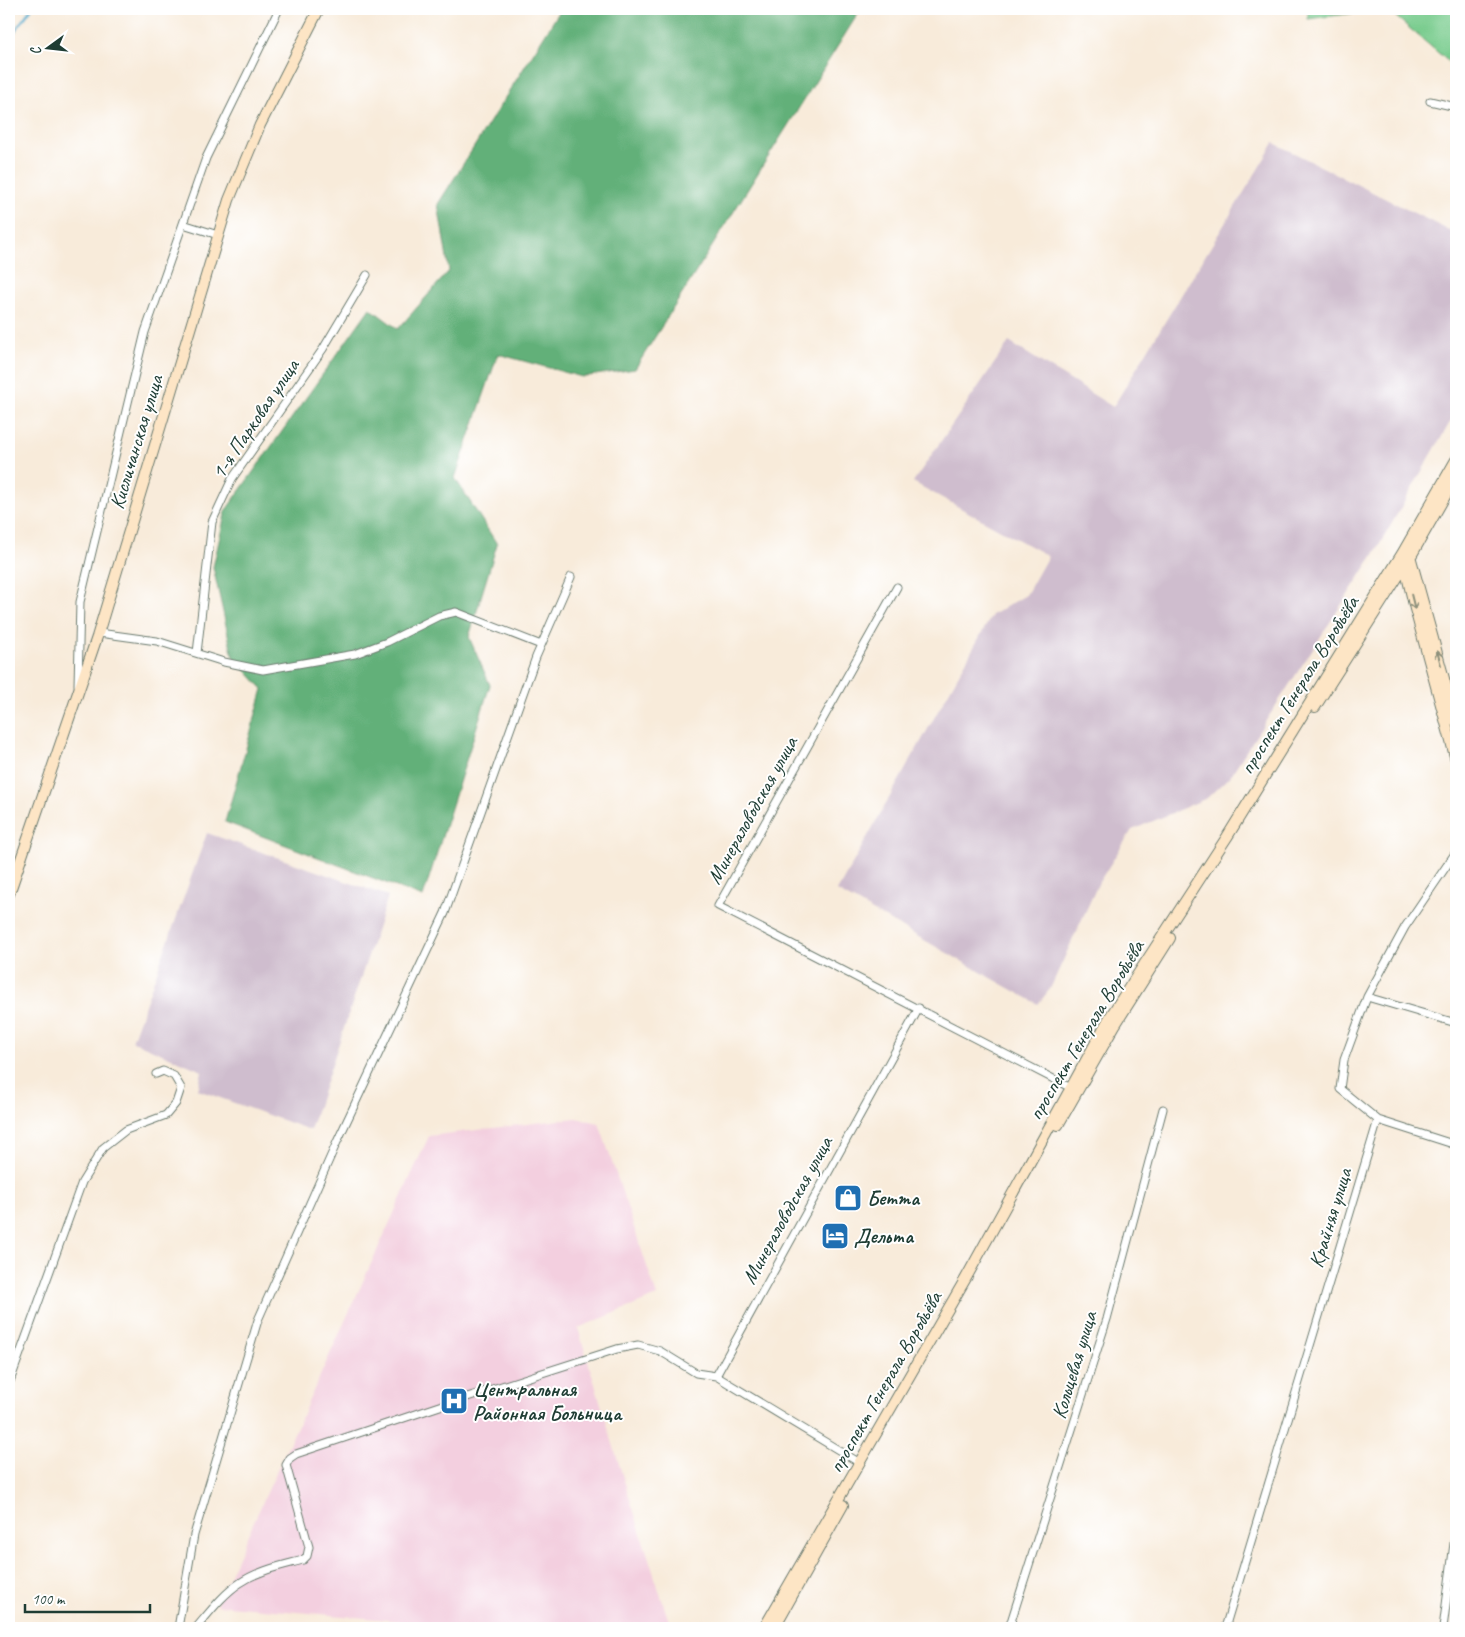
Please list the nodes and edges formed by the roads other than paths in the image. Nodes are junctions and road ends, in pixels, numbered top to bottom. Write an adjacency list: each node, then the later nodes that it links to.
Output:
1 (279, 9): 5 (street)
2 (319, 9): 6 (main road, Кисличанская улица)
3 (1430, 101): 4 (street)
4 (1456, 107)
5 (183, 224): 6 (street); 17 (street)
6 (218, 236): 14 (main road, Кисличанская улица)
7 (368, 276): 16 (street, 1-я Парковая улица)
8 (1456, 460): 10 (main road, проспект Генерала Воробьёва)
9 (1456, 477): 10 (main road, проспект Генерала Воробьёва)
10 (1406, 552): 11 (main road); 18 (main road, one-way to 10); 26 (main road, проспект Генерала Воробьёва)
11 (1404, 566): 19 (main road, one-way to 19); 37 (main road, проспект Генерала Воробьёва)
12 (571, 577): 15 (street)
13 (898, 587): 23 (street, Минераловодская улица)
14 (99, 633): 16 (street); 17 (main road, Кисличанская улица)
15 (541, 645): 16 (street); 34 (street)
16 (197, 653)
17 (78, 693): 21 (main road, Кисличанская улица)
18 (1456, 722)
19 (1456, 760)
20 (1456, 852): 22 (street)
21 (9, 894)
22 (1367, 996): 24 (street); 28 (street)
23 (918, 1008): 26 (street, Минераловодская улица); 30 (street, Минераловодская улица)
24 (1456, 1023)
25 (156, 1074): 31 (street)
26 (1071, 1088): 32 (main road, проспект Генерала Воробьёва)
27 (1163, 1109): 38 (street, Кольцевая улица)
28 (1378, 1120): 29 (street); 39 (street, Крайняя улица)
29 (1456, 1145)
30 (716, 1376): 32 (street); 35 (street)
31 (9, 1384)
32 (860, 1463): 36 (main road, проспект Генерала Воробьёва)
33 (1456, 1528): 40 (street)
34 (178, 1628)
35 (196, 1628)
36 (764, 1628)
37 (774, 1628)
38 (1009, 1628)
39 (1225, 1628)
40 (1443, 1628)

